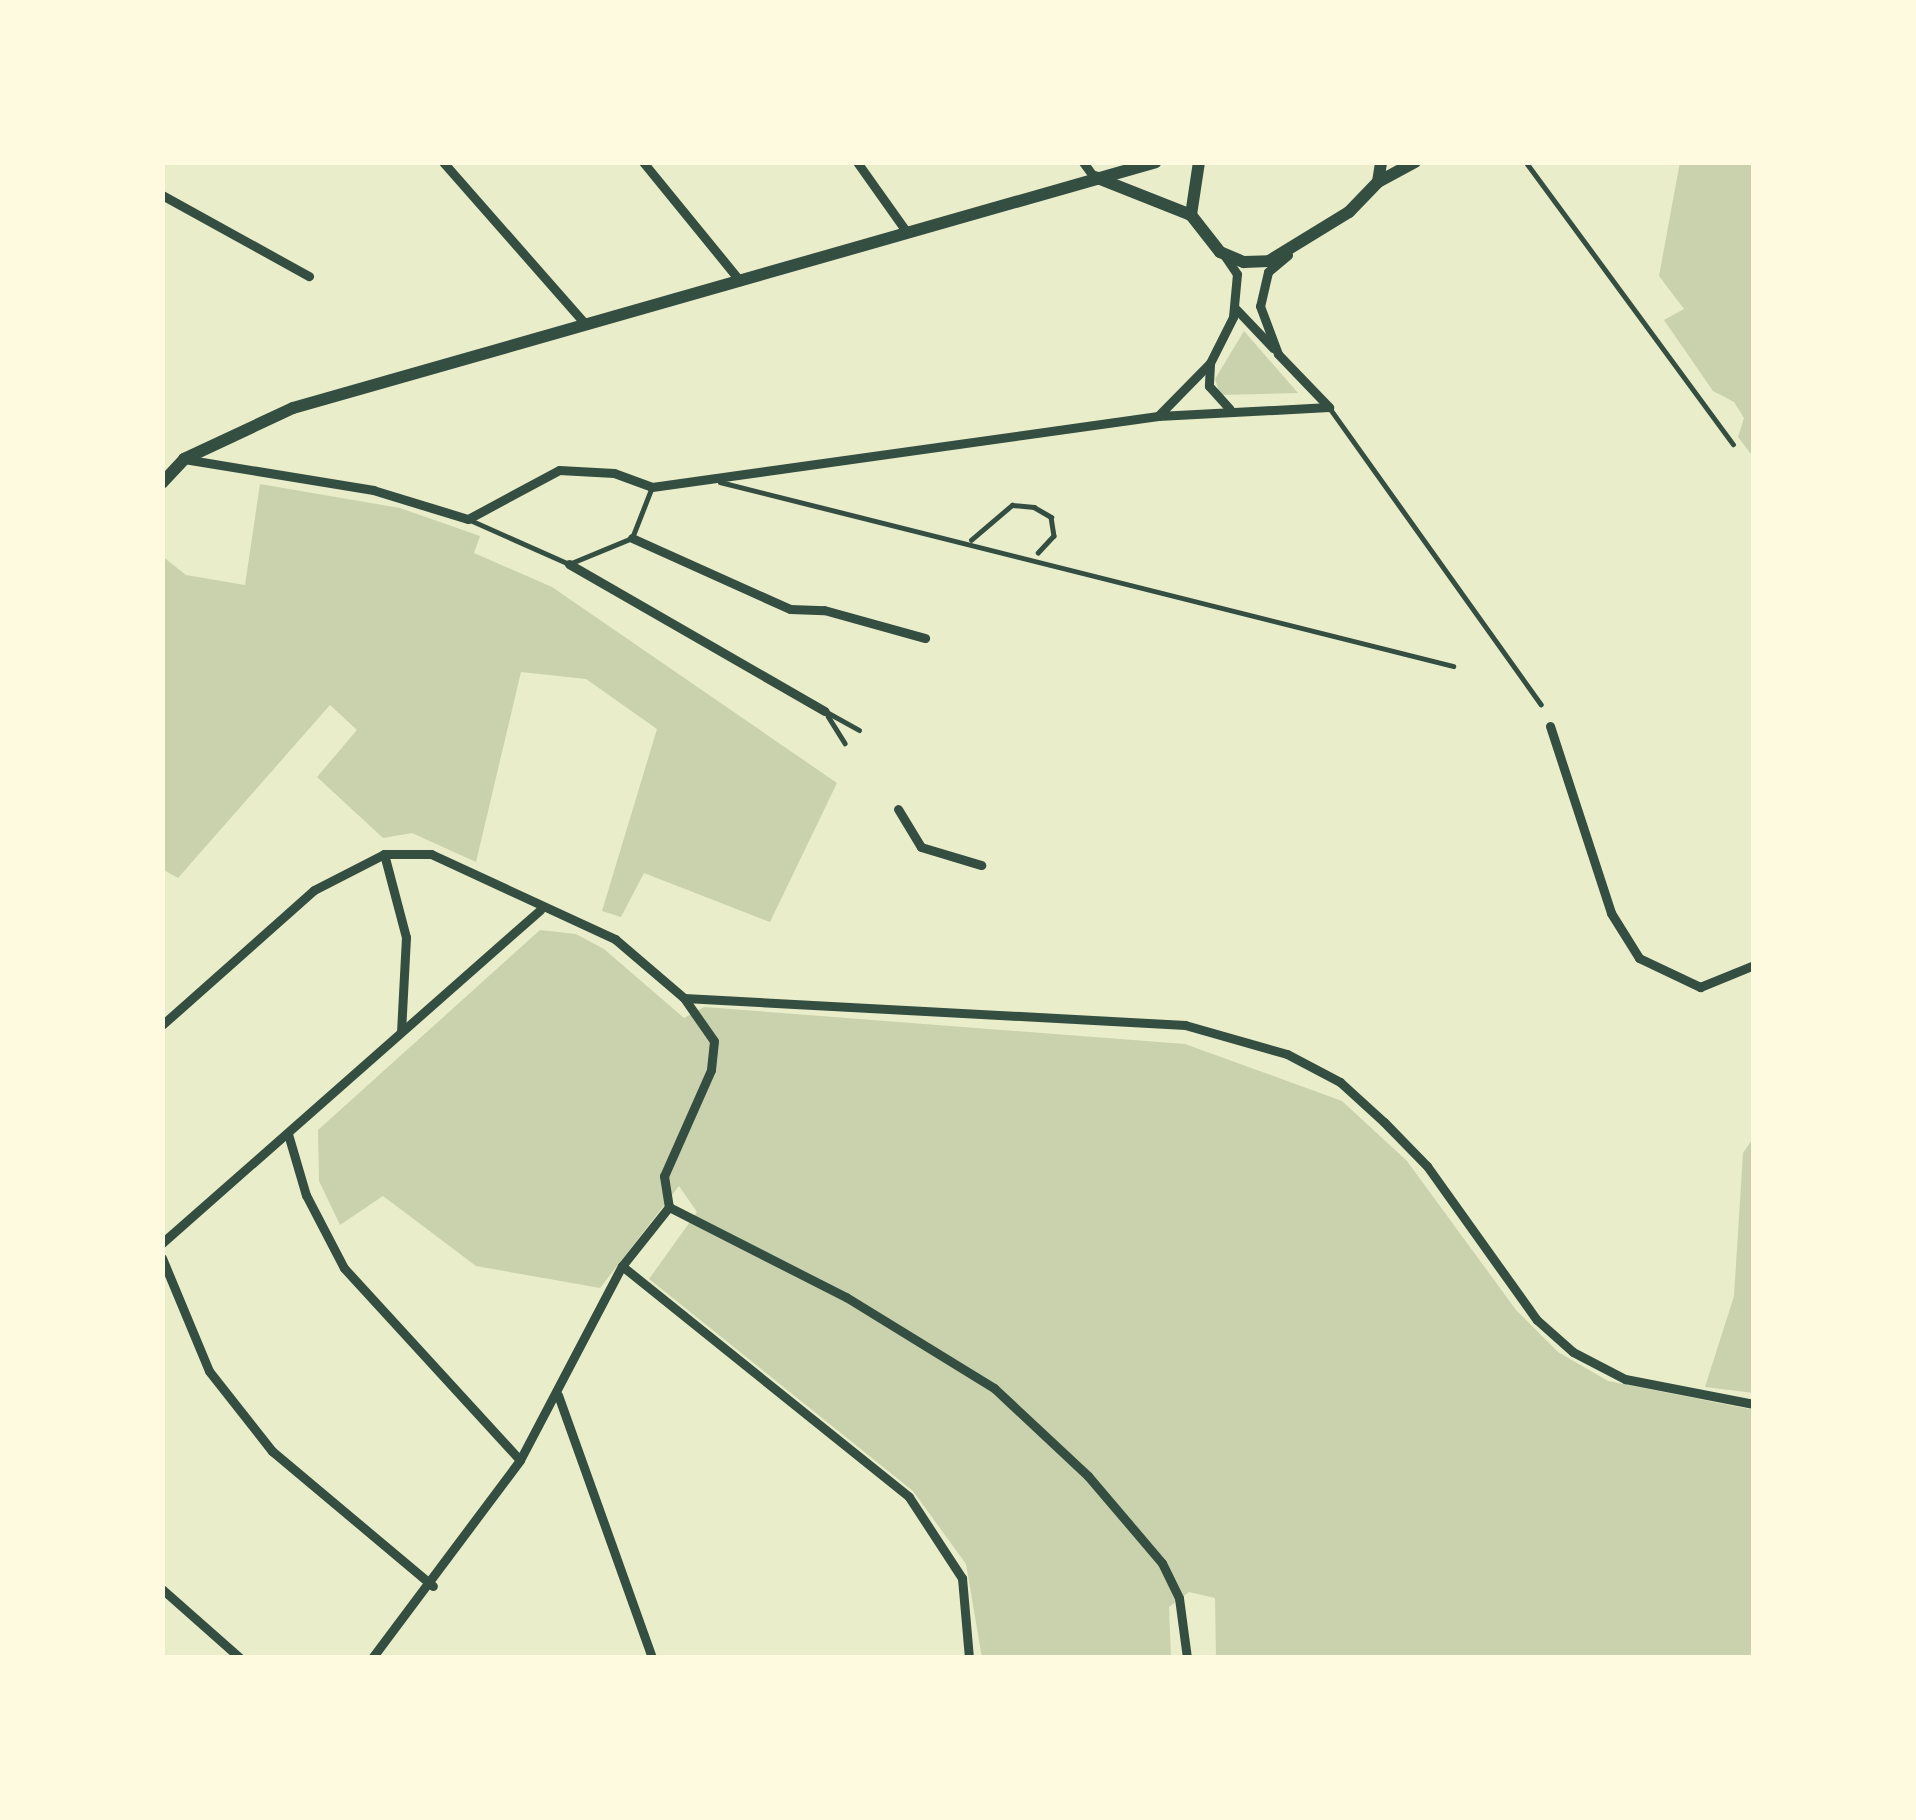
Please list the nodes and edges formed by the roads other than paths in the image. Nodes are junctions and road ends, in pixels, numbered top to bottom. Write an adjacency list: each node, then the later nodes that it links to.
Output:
1 (442, 162): 20 (street)
2 (643, 162): 18 (street)
3 (857, 162): 14 (street)
4 (1083, 162): 10 (street)
5 (1156, 162): 10 (street)
6 (1199, 162): 13 (street)
7 (1382, 162): 11 (street)
8 (1415, 162): 11 (street)
9 (1526, 162): 26 (lane)
10 (1094, 177): 13 (street); 14 (street)
11 (1378, 182): 15 (street)
12 (162, 195): 17 (street)
13 (1191, 215): 16 (street)
14 (906, 231): 18 (street)
15 (1296, 248): 16 (street); 21 (street)
16 (1220, 252): 19 (street)
17 (309, 276)
18 (743, 285): 20 (street)
19 (1236, 308): 21 (street); 22 (street)
20 (589, 328): 27 (street)
21 (1279, 353): 23 (street)
22 (1210, 363): 24 (street); 25 (street)
23 (1329, 407): 24 (street); 38 (lane)
24 (1230, 409): 25 (street)
25 (1157, 416): 28 (street)
26 (1733, 444)
27 (184, 459): 29 (street); 31 (street)
28 (710, 480): 30 (street); 33 (lane)
29 (162, 483)
30 (652, 487): 31 (street); 32 (lane)
31 (468, 519): 35 (lane)
32 (632, 538): 35 (lane); 36 (street)
33 (970, 540): 34 (lane); 34 (lane)
34 (1036, 556): 37 (lane)
35 (569, 564): 39 (street)
36 (926, 638)
37 (1453, 666)
38 (1540, 704)
39 (826, 711): 41 (lane); 42 (lane)
40 (1550, 726): 47 (street)
41 (859, 730)
42 (845, 743)
43 (898, 809): 45 (street)
44 (384, 854): 46 (street); 49 (street); 50 (street)
45 (981, 865)
46 (540, 910): 48 (street); 50 (street)
47 (1754, 965)
48 (684, 998): 52 (street); 57 (street)
49 (162, 1025)
50 (401, 1032): 51 (street)
51 (289, 1134): 53 (street); 58 (street)
52 (669, 1207): 55 (street); 65 (street)
53 (162, 1243)
54 (162, 1258): 59 (street)
55 (622, 1266): 56 (street); 64 (street)
56 (558, 1395): 58 (street); 63 (street)
57 (1754, 1404)
58 (520, 1460): 59 (street)
59 (433, 1586): 62 (street)
60 (162, 1589): 61 (street)
61 (240, 1658)
62 (372, 1658)
63 (652, 1658)
64 (969, 1658)
65 (1187, 1658)

